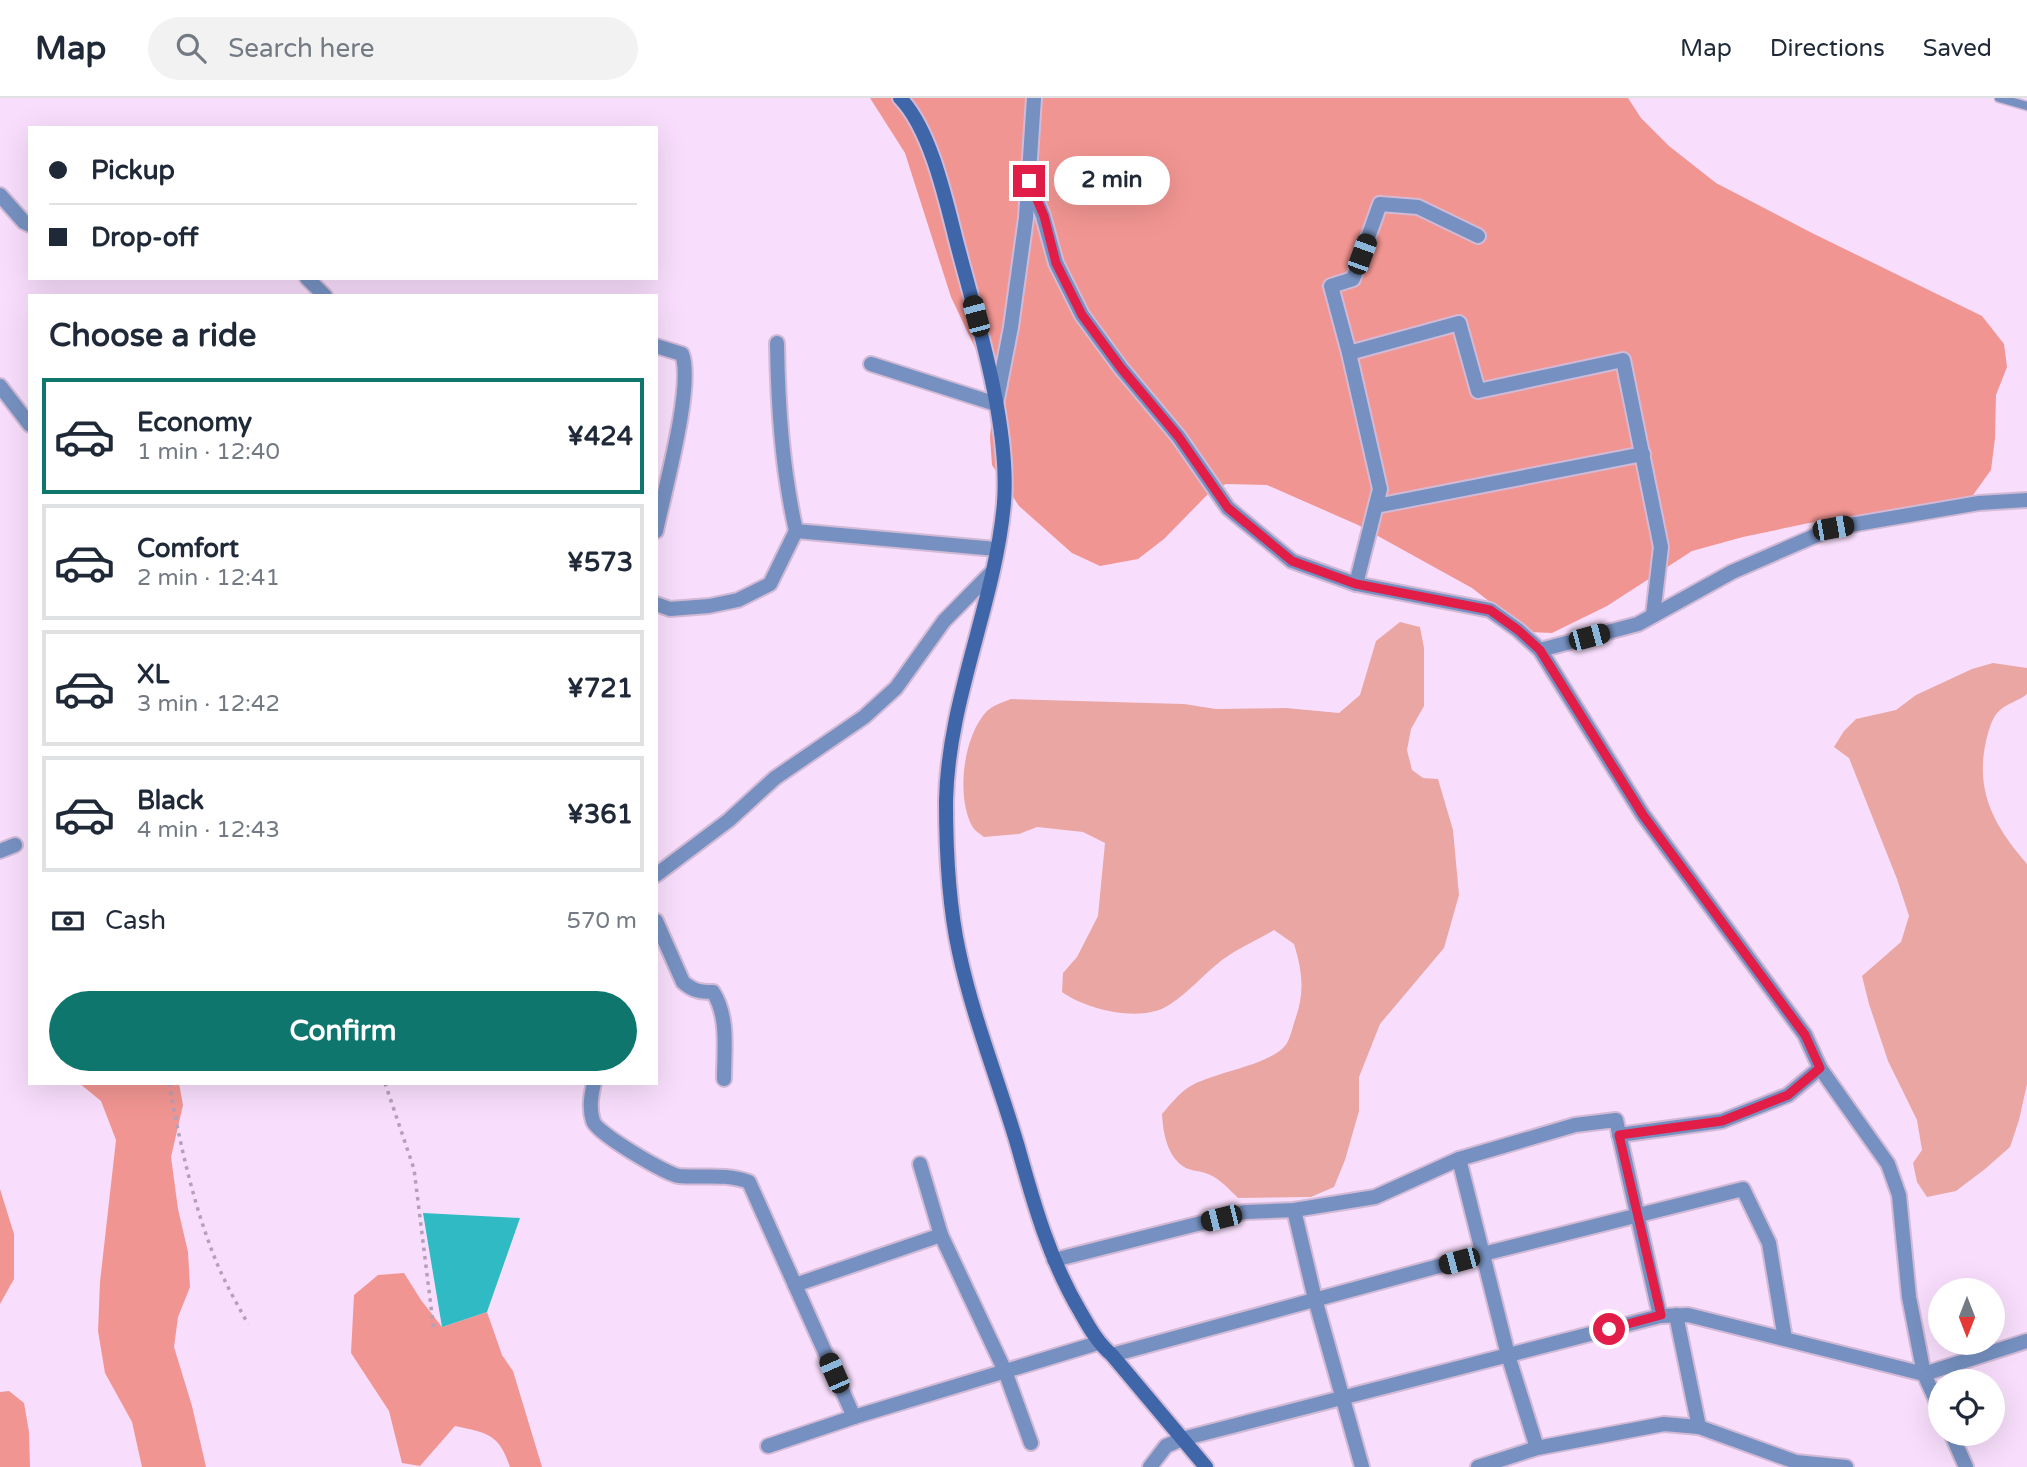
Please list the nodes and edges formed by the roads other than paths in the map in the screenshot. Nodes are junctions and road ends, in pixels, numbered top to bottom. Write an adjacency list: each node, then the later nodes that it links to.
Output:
1 (900, 98): 16 (street)
2 (1034, 98): 5 (street)
3 (1999, 98): 4 (lane)
4 (2027, 106)
5 (1029, 181): 16 (street); 25 (street)
6 (0, 195): 7 (street)
7 (28, 224)
8 (1478, 236): 13 (street)
9 (309, 280): 10 (street)
10 (323, 294)
11 (777, 343): 22 (street)
12 (658, 347): 21 (street)
13 (1349, 353): 18 (street); 20 (street)
14 (871, 364): 16 (street)
15 (0, 386): 17 (street)
16 (996, 404): 23 (street)
17 (28, 422)
18 (1643, 454): 20 (street); 27 (street)
19 (2027, 500): 27 (street)
20 (1376, 506): 25 (street)
21 (658, 522)
22 (796, 531): 23 (street); 26 (street)
23 (996, 549): 24 (street)
24 (991, 573): 31 (street); 43 (street)
25 (1356, 584): 28 (street)
26 (658, 605)
27 (1653, 615): 28 (street)
28 (1540, 650): 33 (street)
29 (15, 845): 30 (street)
30 (0, 851)
31 (658, 873)
32 (658, 926): 34 (street)
33 (1820, 1068): 36 (street); 53 (street)
34 (724, 1079)
35 (594, 1085): 44 (street)
36 (1619, 1135): 37 (street); 40 (street)
37 (1460, 1159): 39 (street); 42 (street)
38 (920, 1164): 41 (street)
39 (1294, 1210): 43 (street); 45 (street)
40 (1637, 1215): 42 (street); 46 (street); 47 (street)
41 (941, 1235): 44 (street); 52 (street)
42 (1483, 1254): 45 (street); 51 (street)
43 (1054, 1260): 49 (street)
44 (795, 1285): 56 (street)
45 (1315, 1299): 50 (street); 55 (street)
46 (1668, 1315): 47 (street); 51 (street); 57 (street)
47 (1785, 1339): 53 (street)
48 (2027, 1342): 53 (street)
49 (1098, 1343): 50 (street); 52 (street)
50 (1112, 1355): 58 (street)
51 (1507, 1355): 55 (street); 62 (street)
52 (1005, 1371): 56 (street); 59 (street)
53 (1924, 1374): 54 (street)
54 (1928, 1383)
55 (1342, 1398): 58 (street); 65 (street)
56 (854, 1417): 60 (street)
57 (1699, 1427): 62 (street); 67 (street)
58 (1182, 1439): 63 (street); 64 (street)
59 (1031, 1443)
60 (768, 1446)
61 (1957, 1446): 68 (street)
62 (1538, 1448): 66 (street)
63 (1150, 1467)
64 (1206, 1467)
65 (1362, 1467)
66 (1478, 1467)
67 (1846, 1467)
68 (1966, 1467)

